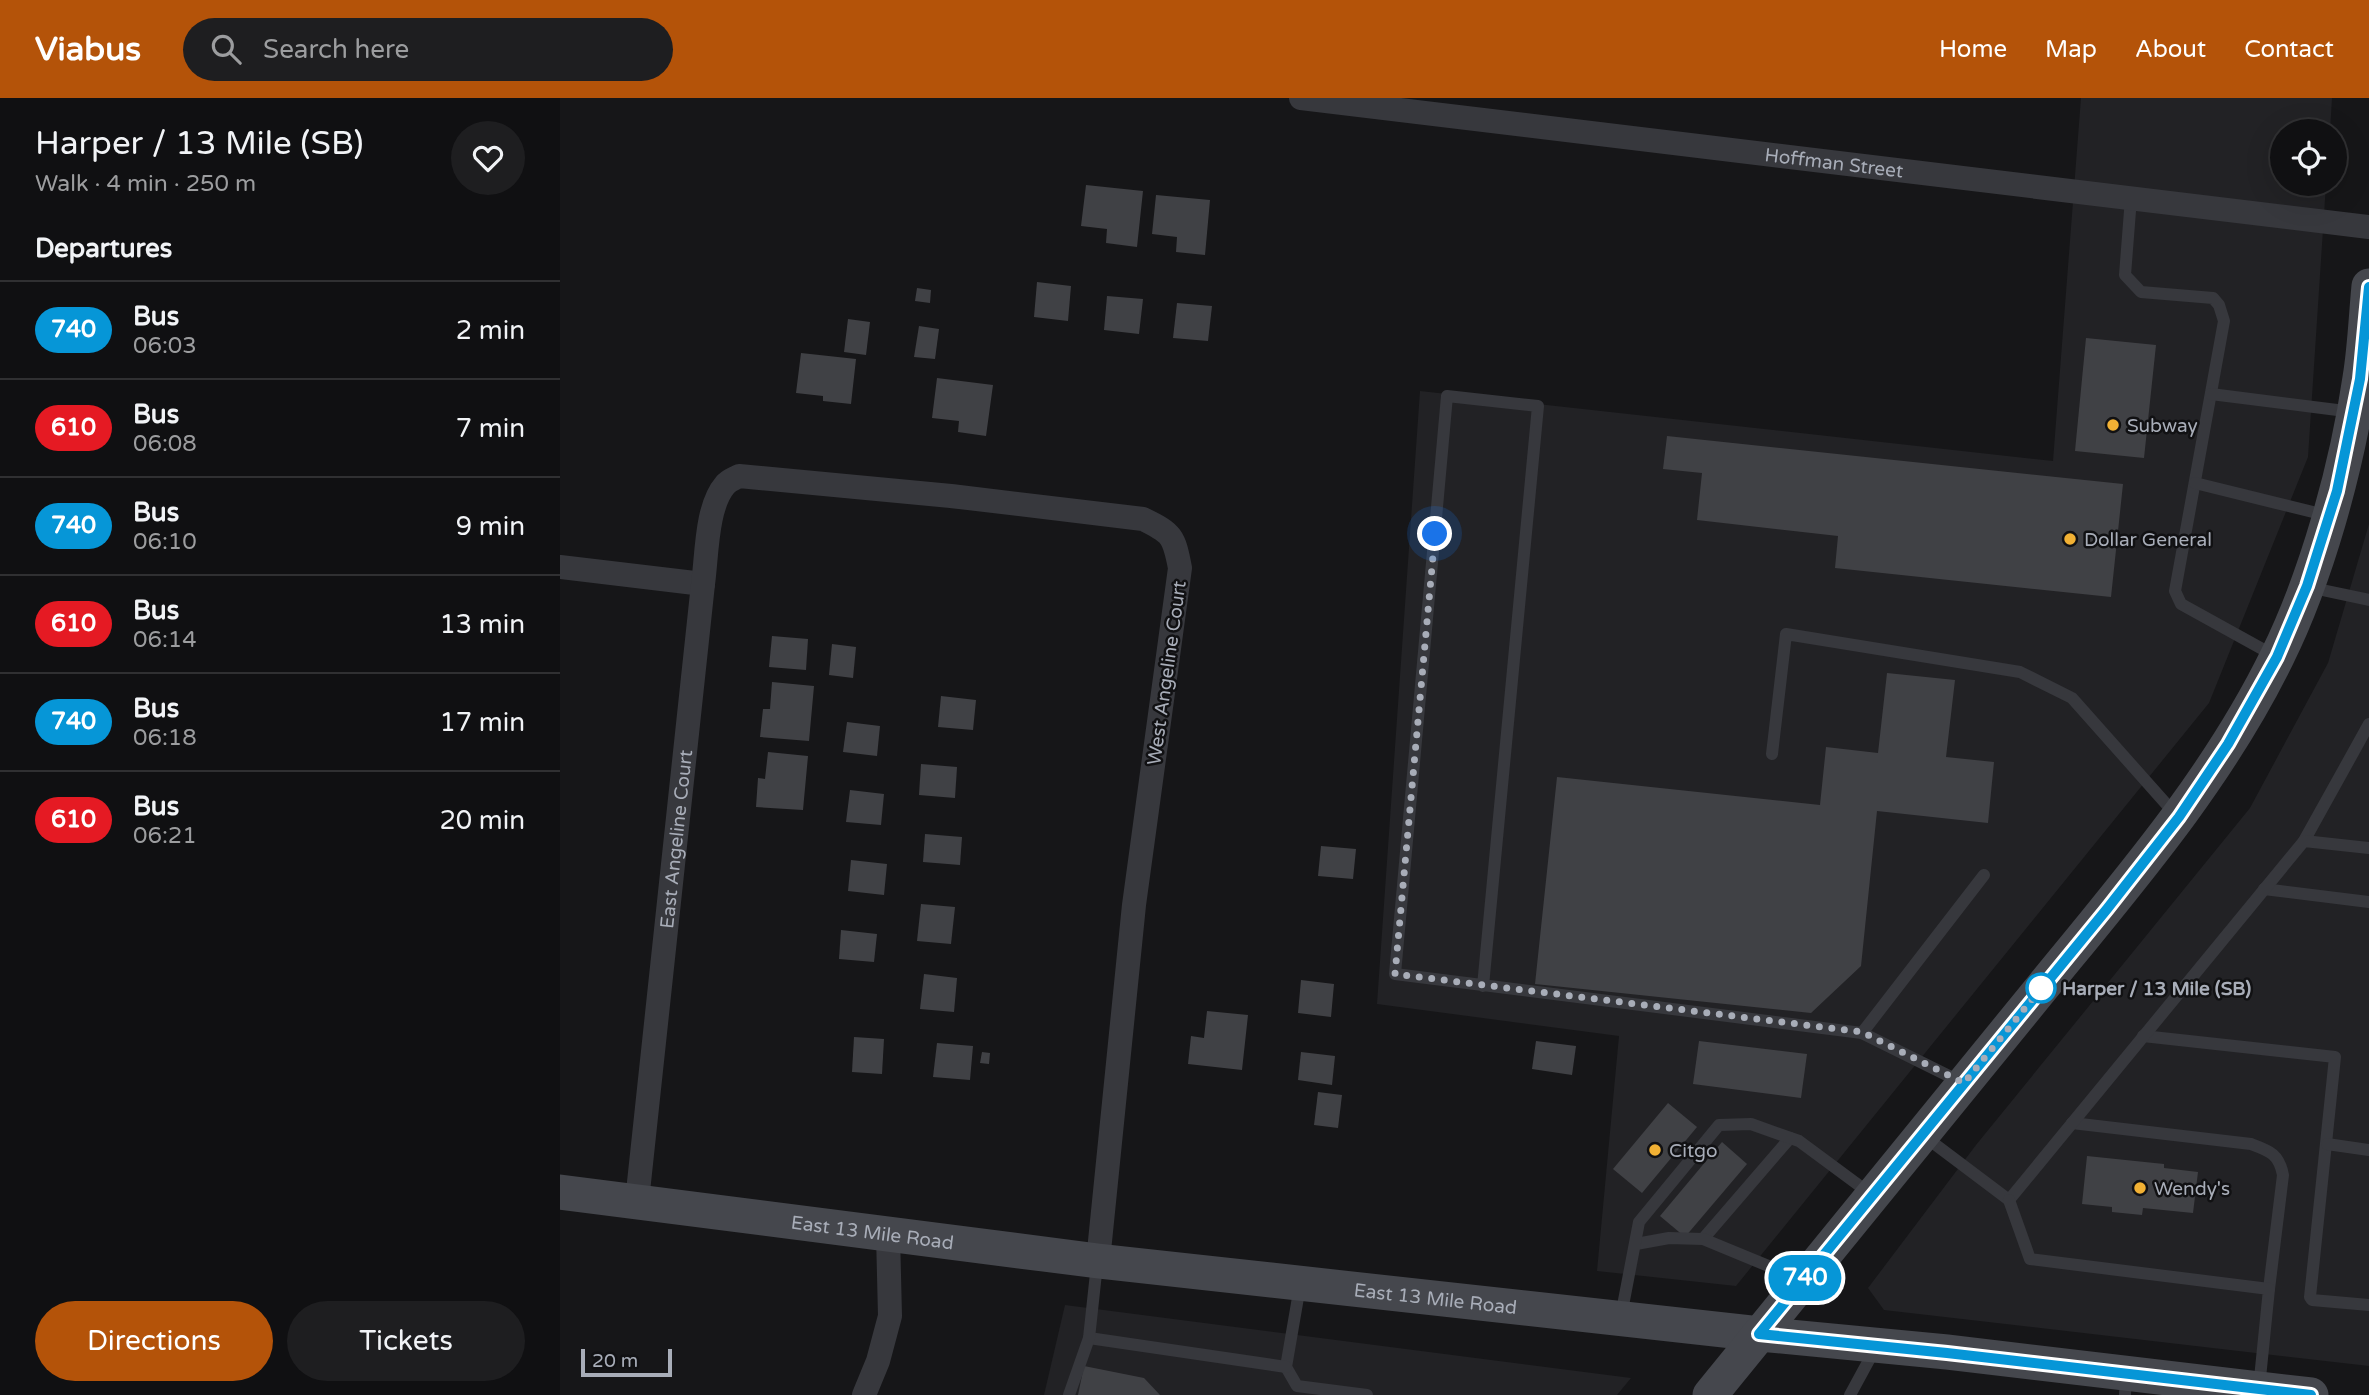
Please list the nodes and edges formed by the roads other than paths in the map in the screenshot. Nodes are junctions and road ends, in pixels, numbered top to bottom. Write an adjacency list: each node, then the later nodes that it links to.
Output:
1 (1301, 98): 2 (street, Hoffman Street)
2 (2131, 198): 3 (street, Hoffman Street); 5 (lane)
3 (2369, 227)
4 (2369, 286): 6 (main road)
5 (2211, 394): 6 (lane); 8 (lane)
6 (2353, 412): 9 (main road)
7 (727, 482): 11 (street, East Angeline Court); 39 (street, West Angeline Court)
8 (2195, 483): 9 (lane); 14 (lane)
9 (2329, 516): 12 (main road)
10 (560, 568): 11 (street)
11 (703, 584): 35 (street, East Angeline Court)
12 (2307, 586): 13 (lane); 14 (main road)
13 (2369, 600)
14 (2277, 657): 17 (main road)
15 (2369, 724): 18 (lane)
16 (1772, 754): 17 (lane)
17 (2179, 817): 26 (main road)
18 (2304, 841): 19 (lane); 21 (lane)
19 (2369, 848)
20 (1984, 875): 24 (lane)
21 (2264, 889): 22 (lane); 25 (lane)
22 (2369, 902)
23 (1483, 986): 23 (lane); 24 (lane)
24 (1862, 1032): 26 (lane)
25 (2143, 1036): 27 (lane); 30 (lane)
26 (1964, 1083): 28 (main road)
27 (2072, 1123): 34 (lane); 42 (lane)
28 (1922, 1134): 33 (main road); 34 (lane)
29 (1790, 1138): 33 (lane); 37 (lane); 38 (lane)
30 (2328, 1144): 31 (lane); 43 (lane)
31 (2369, 1150)
32 (560, 1192): 35 (main road, East 13 Mile Road)
33 (1872, 1196): 40 (main road)
34 (2009, 1200): 42 (lane)
35 (637, 1201): 36 (main road, East 13 Mile Road)
36 (888, 1234): 39 (main road, East 13 Mile Road); 51 (street)
37 (1703, 1239): 38 (lane); 40 (lane)
38 (1636, 1244): 44 (lane)
39 (1097, 1261): 41 (main road, East 13 Mile Road); 46 (lane)
40 (1803, 1280): 45 (main road)
41 (1301, 1282): 44 (main road, East 13 Mile Road); 48 (lane)
42 (2269, 1289): 50 (lane)
43 (2369, 1305)
44 (1621, 1318): 45 (main road, East 13 Mile Road)
45 (1759, 1334): 47 (main road, East 13 Mile Road); 54 (main road)
46 (1089, 1338): 48 (lane); 52 (lane)
47 (1877, 1346): 49 (main road, East 13 Mile Road); 55 (lane)
48 (1286, 1367): 53 (lane)
49 (2126, 1384): 50 (main road, East 13 Mile Road)
50 (2259, 1390): 56 (main road, East 13 Mile Road)
51 (864, 1395)
52 (1069, 1395)
53 (1367, 1395)
54 (1710, 1395)
55 (1850, 1395)
56 (2311, 1395)

